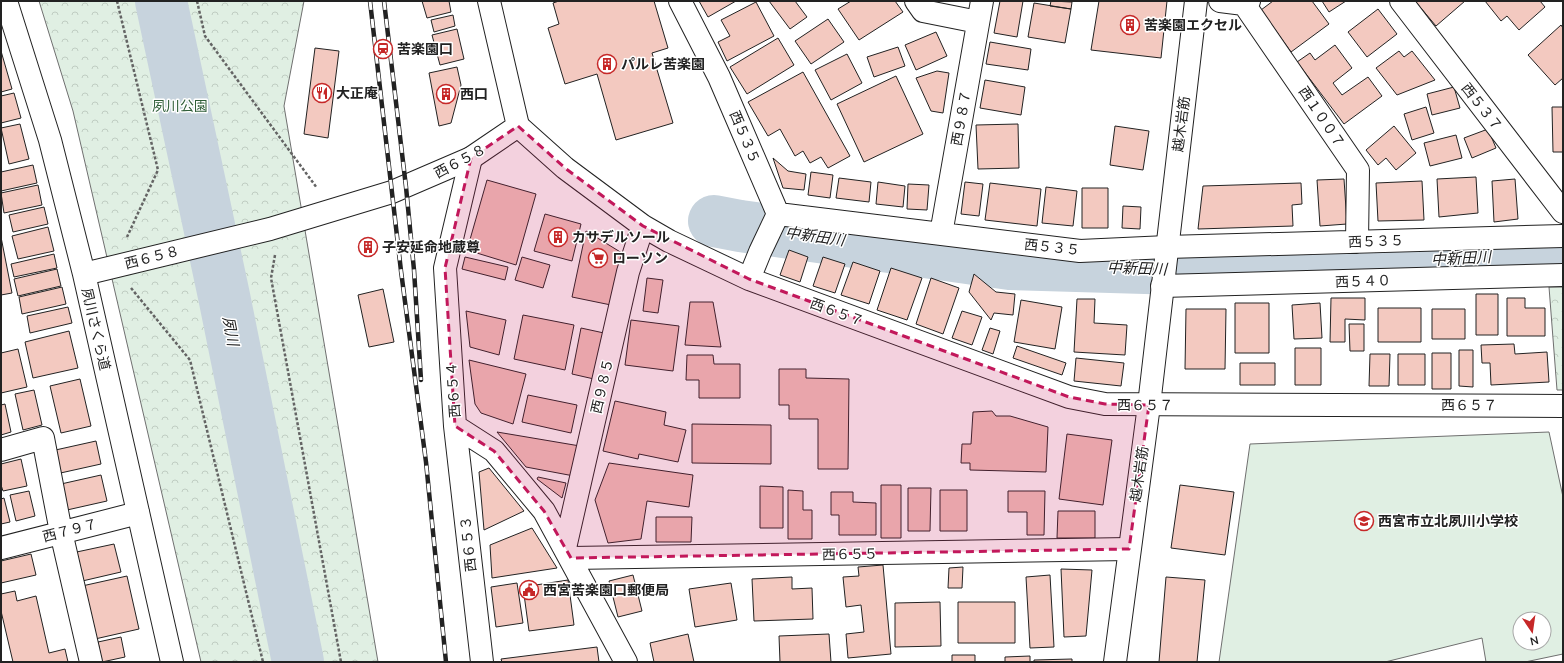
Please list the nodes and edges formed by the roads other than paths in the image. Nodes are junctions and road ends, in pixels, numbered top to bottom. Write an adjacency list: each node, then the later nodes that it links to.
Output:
1 (6, 1): 20 (street, 夙川さくら道)
2 (489, 1): 11 (street)
3 (680, 1): 14 (street, 西５３５)
4 (916, 1): 10 (street)
5 (982, 1): 10 (street, 西９８７)
6 (1196, 1): 19 (street, 越木岩筋)
7 (1220, 1): 9 (street)
8 (1401, 1): 13 (street, 西５３７)
9 (1246, 3): 18 (street, 西１００７)
10 (978, 22): 16 (street, 西９８７)
11 (518, 126): 12 (street, 西６５８); 15 (street)
12 (471, 158): 20 (street, 西６５８); 26 (street, 西６５４)
13 (1563, 212)
14 (776, 219): 16 (street, 西５３５); 22 (street)
15 (643, 226): 22 (street); 32 (street, 西９８５)
16 (941, 234): 19 (street, 西５３５)
17 (1563, 236): 18 (street, 西５３５)
18 (1357, 242): 19 (street, 西５３５)
19 (1167, 247): 23 (street, 越木岩筋)
20 (84, 274): 28 (street, 夙川さくら道)
21 (1563, 275): 23 (street, 西５４０)
22 (750, 279): 24 (street, 西６５７)
23 (1162, 286): 24 (street, 越木岩筋)
24 (1149, 405): 25 (street, 西６５７); 31 (street, 越木岩筋)
25 (1563, 406)
26 (455, 426): 32 (street, 西６５４); 35 (street, 西６５３)
27 (1, 450): 29 (street)
28 (138, 513): 29 (street, 西７９７); 34 (street, 夙川さくら道)
29 (61, 532): 30 (street, 西７９７); 33 (street)
30 (1, 548)
31 (1129, 549): 32 (street, 西６５５); 37 (street, 越木岩筋)
32 (568, 553): 36 (street, 西６５４)
33 (91, 662)
34 (172, 662)
35 (482, 662)
36 (626, 662)
37 (1115, 662)

